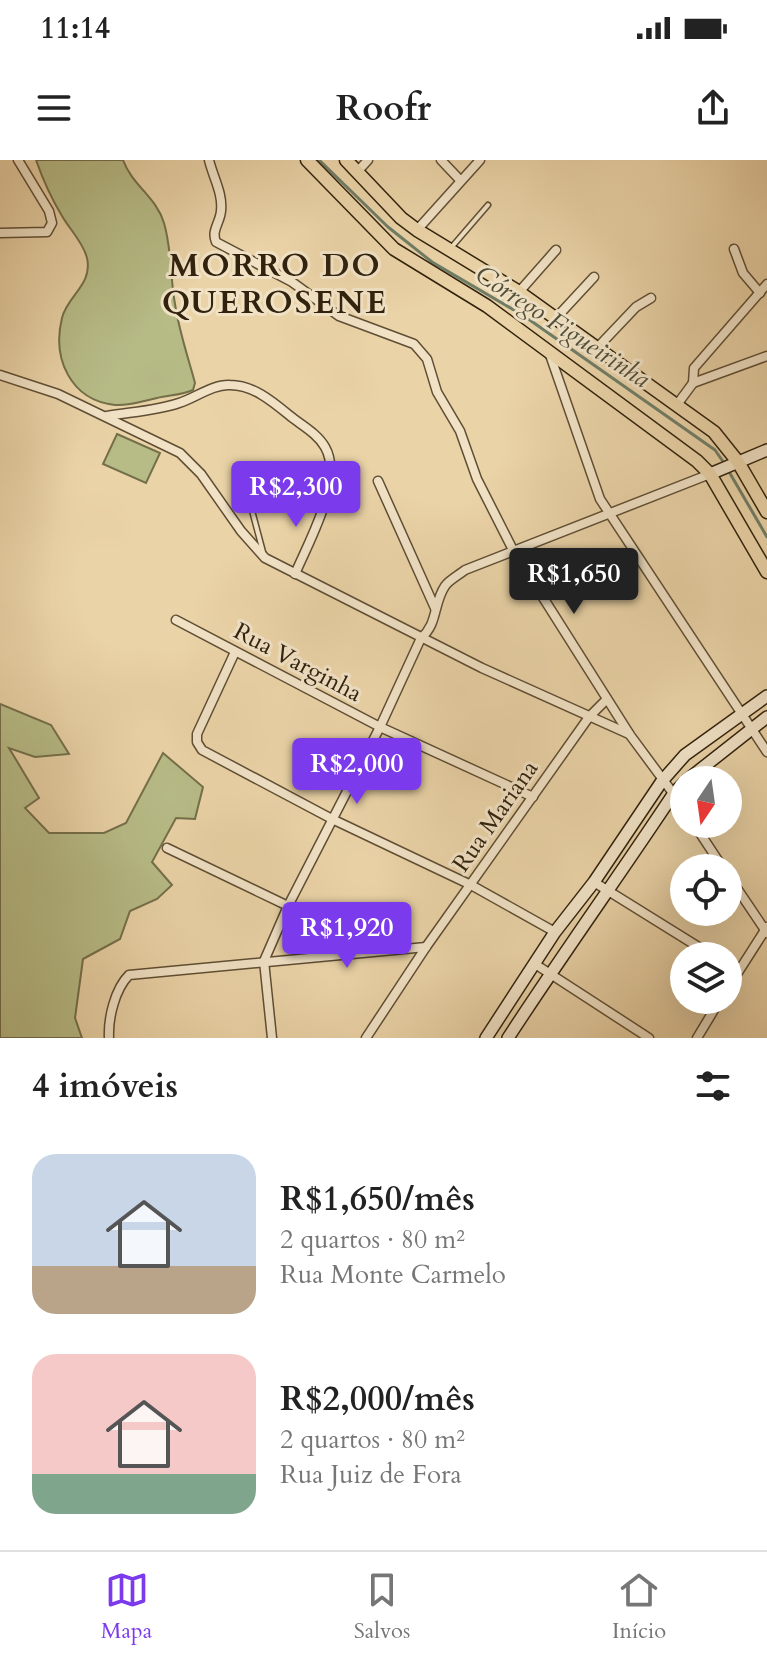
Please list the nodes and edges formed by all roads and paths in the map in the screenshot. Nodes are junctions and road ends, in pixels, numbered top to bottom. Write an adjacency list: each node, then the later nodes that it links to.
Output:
1 (18, 160): 12 (street)
2 (209, 160): 36 (street)
3 (307, 160): 23 (main road)
4 (346, 160): 8 (main road)
5 (368, 160): 8 (street)
6 (441, 160): 9 (street)
7 (480, 160): 9 (street)
8 (357, 172): 11 (main road)
9 (460, 180): 11 (street)
10 (488, 205): 14 (lane)
11 (417, 230): 14 (main road)
12 (0, 233)
13 (734, 249): 19 (street)
14 (449, 250): 18 (main road)
15 (556, 250): 18 (street)
16 (594, 277): 21 (street)
17 (767, 284): 19 (street)
18 (519, 292): 21 (main road)
19 (760, 293): 26 (street)
20 (651, 298): 22 (street)
21 (556, 318): 22 (main road)
22 (598, 347): 27 (main road)
23 (548, 350): 32 (main road); 34 (street)
24 (767, 356): 26 (street)
25 (0, 375): 28 (street)
26 (693, 383): 27 (street)
27 (676, 406): 30 (main road)
28 (107, 416): 37 (street); 39 (street)
29 (767, 450): 30 (street)
30 (732, 464): 32 (street); 35 (main road)
31 (242, 473): 37 (lane)
32 (710, 474): 34 (street); 38 (main road)
33 (378, 481): 40 (street)
34 (610, 512): 36 (street); 46 (street)
35 (767, 512)
36 (513, 550): 40 (street); 45 (street)
37 (265, 558): 39 (street)
38 (767, 572)
39 (295, 574): 42 (street)
40 (435, 608): 42 (street)
41 (176, 620): 43 (street, Rua Varginha)
42 (421, 638): 47 (street); 49 (street)
43 (235, 652): 49 (street, Rua Varginha); 58 (street)
44 (767, 696): 46 (street)
45 (607, 699): 47 (street, Rua Mariana); 51 (street)
46 (742, 712): 50 (street); 54 (street)
47 (589, 717): 51 (street); 56 (street, Rua Mariana)
48 (767, 717): 50 (street)
49 (380, 727): 56 (street, Rua Varginha); 58 (street)
50 (751, 728): 52 (street); 53 (street)
51 (630, 735): 54 (street)
52 (767, 752)
53 (705, 766)
54 (662, 781): 55 (street); 60 (street)
55 (670, 789)
56 (533, 797): 61 (street, Rua Mariana)
57 (670, 799): 62 (street)
58 (332, 819): 61 (street); 64 (street)
59 (167, 848): 64 (street)
60 (594, 882): 62 (street); 66 (street)
61 (471, 885): 66 (street); 68 (street, Rua Mariana)
62 (609, 890): 67 (street); 72 (street)
63 (742, 895): 65 (street)
64 (288, 906): 69 (street)
65 (766, 930): 71 (street)
66 (555, 932): 70 (street)
67 (691, 942)
68 (426, 947): 69 (street); 76 (street, Rua Mariana)
69 (264, 961): 74 (street); 75 (street)
70 (535, 964): 72 (street); 77 (street)
71 (742, 966)
72 (549, 974): 78 (street); 79 (street)
73 (712, 1014): 80 (street)
74 (109, 1038)
75 (272, 1038)
76 (366, 1038)
77 (486, 1038)
78 (508, 1038)
79 (649, 1038)
80 (697, 1038)

